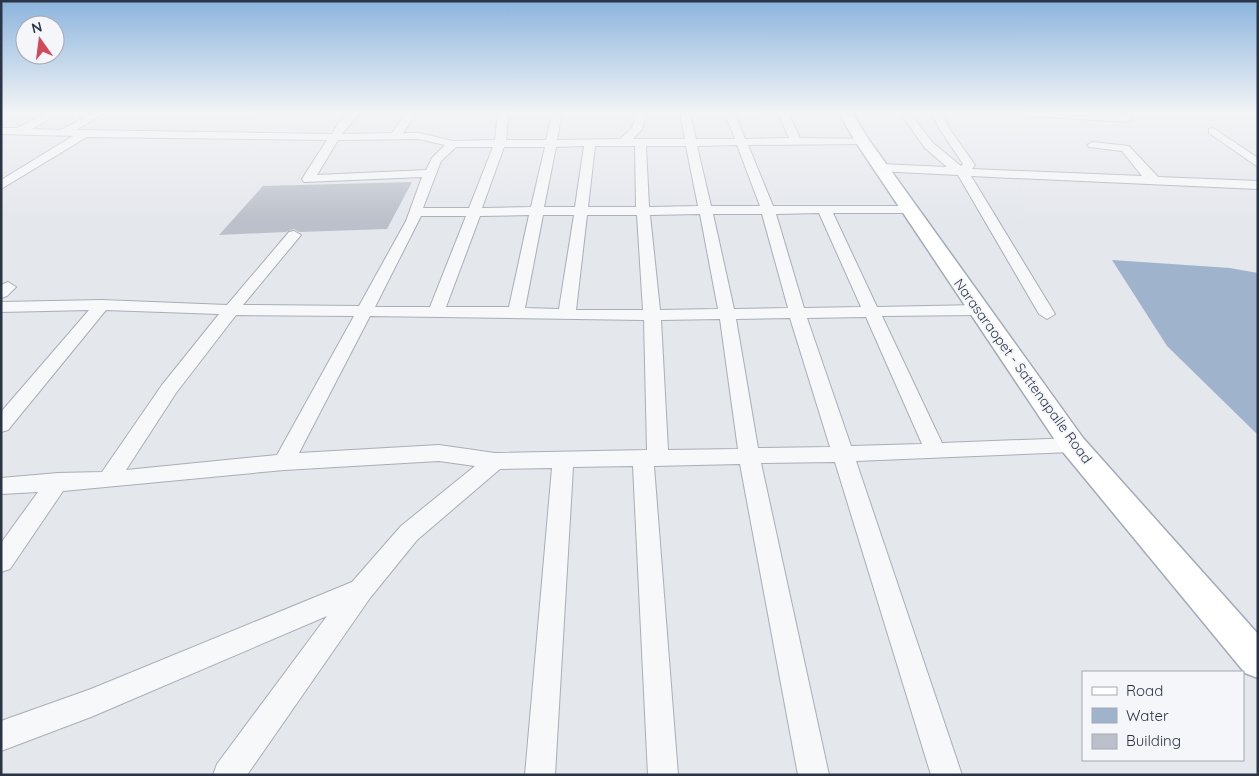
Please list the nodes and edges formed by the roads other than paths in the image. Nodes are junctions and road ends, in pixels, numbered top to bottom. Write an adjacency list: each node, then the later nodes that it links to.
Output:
1 (59, 149): 20 (street)
2 (327, 149): 18 (street)
3 (447, 149): 18 (street)
4 (498, 149): 29 (street)
5 (550, 149): 30 (street)
6 (589, 149): 26 (street)
7 (640, 149): 27 (street)
8 (692, 149): 24 (street)
9 (743, 149): 25 (street)
10 (868, 149): 16 (main road, Narasaraopet - Sattenapalle Road)
11 (932, 149): 17 (street)
12 (958, 149): 17 (street)
13 (1126, 149): 19 (street)
14 (1238, 149): 15 (street)
15 (1258, 164)
16 (881, 168): 17 (street); 23 (main road, Narasaraopet - Sattenapalle Road)
17 (962, 171): 19 (street); 43 (street)
18 (431, 173): 28 (street)
19 (1153, 179): 21 (street)
20 (1, 185)
21 (1258, 185)
22 (824, 209): 23 (street); 25 (street); 38 (street)
23 (909, 209): 35 (main road, Narasaraopet - Sattenapalle Road)
24 (705, 210): 25 (street); 27 (street); 40 (street)
25 (768, 210): 41 (street)
26 (580, 211): 27 (street); 30 (street); 42 (street)
27 (643, 211): 44 (street)
28 (416, 212): 29 (street); 36 (street)
29 (473, 212): 30 (street); 39 (street)
30 (535, 212): 37 (street)
31 (294, 235): 34 (street)
32 (102, 304): 33 (street); 34 (street); 45 (street)
33 (1, 307)
34 (231, 310): 36 (street); 54 (street)
35 (979, 310): 38 (street); 46 (main road, Narasaraopet - Sattenapalle Road)
36 (365, 312): 39 (street); 53 (street)
37 (516, 312): 39 (street); 42 (street)
38 (871, 312): 41 (street); 47 (street)
39 (436, 313)
40 (727, 313): 41 (street); 44 (street); 49 (street)
41 (797, 313): 48 (street)
42 (568, 314): 44 (street)
43 (1047, 314)
44 (652, 315): 50 (street)
45 (1, 425)
46 (1073, 444): 47 (street); 59 (main road, Narasaraopet - Sattenapalle Road)
47 (936, 451): 48 (street)
48 (843, 454): 49 (street); 65 (street)
49 (749, 456): 50 (street); 64 (street)
50 (650, 458): 51 (street); 63 (street)
51 (563, 459): 52 (street); 62 (street)
52 (495, 461): 53 (street); 58 (street)
53 (284, 462): 54 (street)
54 (108, 480): 55 (street)
55 (58, 481): 56 (street); 57 (street)
56 (1, 486)
57 (1, 562)
58 (361, 590): 60 (street); 61 (street)
59 (1258, 661)
60 (1, 736)
61 (228, 775)
62 (540, 775)
63 (663, 775)
64 (814, 775)
65 (947, 775)

